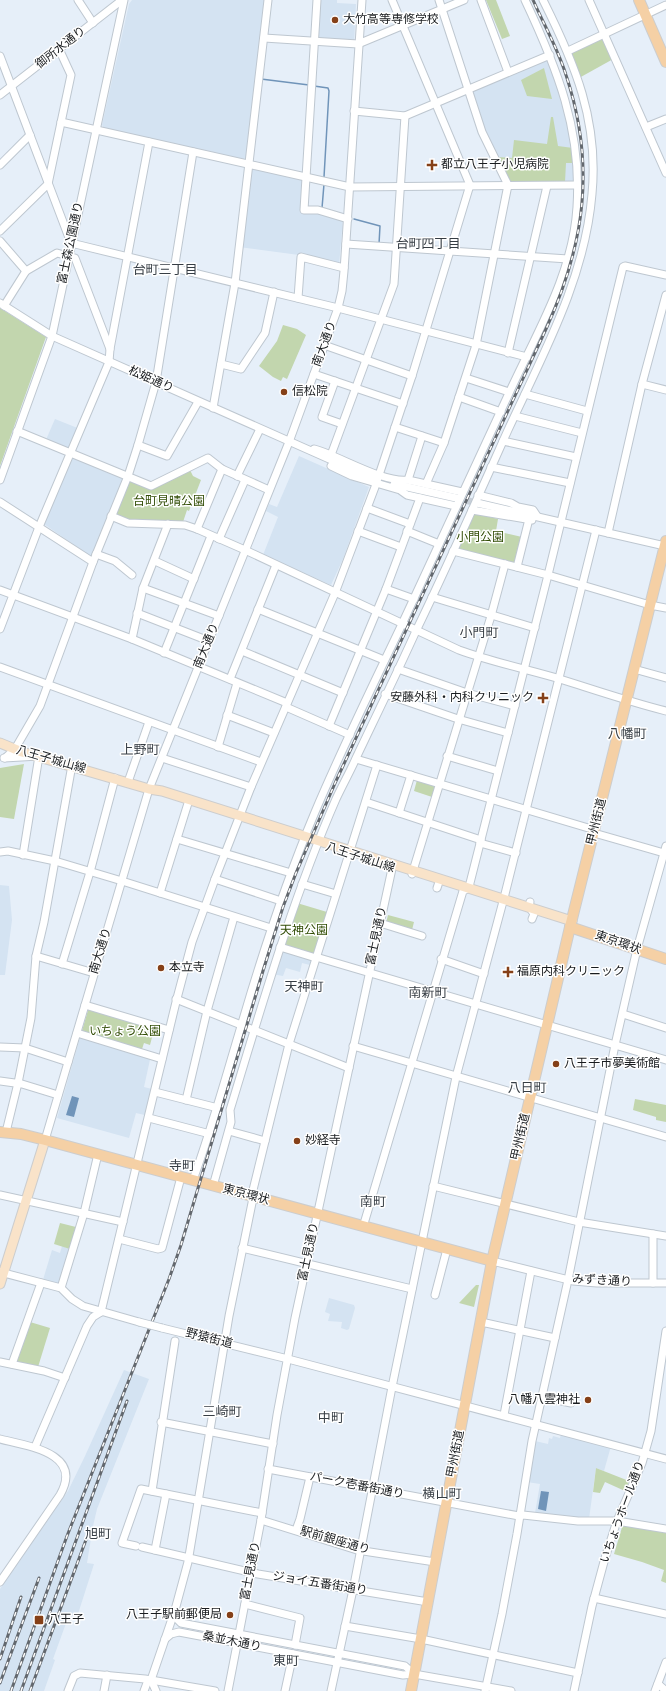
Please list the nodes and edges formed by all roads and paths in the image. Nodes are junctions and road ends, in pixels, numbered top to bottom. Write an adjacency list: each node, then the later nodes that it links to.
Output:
1 (78, 0): 17 (street)
2 (268, 0): 20 (street)
3 (317, 0): 21 (street)
4 (362, 0): 22 (street, 南大通り)
5 (392, 0): 18 (street)
6 (439, 0): 15 (street)
7 (464, 0): 15 (street)
8 (481, 0): 28 (street)
9 (525, 0): 25 (street)
10 (544, 0): 24 (street)
11 (589, 0): 19 (street)
12 (639, 0): 16 (highway)
13 (120, 1): 17 (street, 御所水通り); 38 (street, 富士森公園通り)
14 (666, 5): 16 (street)
15 (443, 9): 18 (street); 30 (street)
16 (646, 15): 19 (street); 27 (highway)
17 (93, 23): 23 (street, 御所水通り)
18 (403, 25): 22 (street); 32 (street)
19 (604, 35): 24 (street); 37 (street)
20 (264, 38): 21 (street); 42 (street)
21 (314, 41): 22 (street); 45 (street)
22 (358, 44): 33 (street, 南大通り)
23 (60, 49): 29 (street, 御所水通り); 36 (street)
24 (568, 51): 95 (street)
25 (550, 55): 28 (street); 48 (street)
26 (0, 56): 29 (street)
27 (666, 62)
28 (508, 72): 30 (street)
29 (12, 85): 31 (street, 御所水通り); 39 (street)
30 (468, 89): 32 (street); 47 (street)
31 (0, 95)
32 (434, 102): 34 (street); 50 (street)
33 (354, 111): 34 (street); 52 (street, 南大通り)
34 (406, 116): 49 (street)
35 (666, 119): 37 (street)
36 (61, 122): 38 (street); 46 (street)
37 (646, 127): 44 (street)
38 (96, 129): 40 (street); 56 (street, 富士森公園通り)
39 (30, 135): 43 (street); 46 (street)
40 (149, 142): 41 (street); 63 (street)
41 (193, 152): 42 (street); 65 (street)
42 (249, 164): 45 (street); 69 (street)
43 (0, 165)
44 (666, 173)
45 (305, 177): 52 (street); 53 (street)
46 (48, 184): 54 (street); 56 (street)
47 (508, 185): 50 (street); 51 (street); 60 (street)
48 (577, 185): 51 (street); 64 (street)
49 (401, 186): 50 (street); 52 (street); 58 (street)
50 (470, 186): 59 (street)
51 (548, 186): 62 (street)
52 (350, 187): 53 (street, 南大通り)
53 (348, 219): 57 (street, 南大通り)
54 (0, 231)
55 (0, 240): 67 (street)
56 (71, 243): 61 (street, 富士森公園通り); 63 (street)
57 (346, 244): 58 (street); 66 (street, 南大通り)
58 (397, 248): 59 (street); 75 (street)
59 (450, 251): 60 (street); 76 (street)
60 (495, 254): 62 (street); 79 (street)
61 (68, 256): 67 (street); 77 (street, 富士森公園通り); 80 (street)
62 (531, 256): 64 (street); 81 (street)
63 (128, 257): 65 (street); 80 (street)
64 (568, 259): 82 (street)
65 (174, 268): 69 (street); 90 (street)
66 (344, 268): 72 (street); 74 (street, 南大通り)
67 (26, 271): 73 (street)
68 (666, 275): 100 (street)
69 (235, 283): 70 (street); 85 (street)
70 (274, 292): 72 (street); 85 (street)
71 (666, 295): 91 (street)
72 (298, 298): 74 (street)
73 (2, 304): 77 (street, 松姫通り)
74 (338, 308): 75 (street); 78 (street, 南大通り)
75 (381, 320): 76 (street); 83 (street)
76 (425, 330): 79 (street); 87 (street)
77 (52, 336): 84 (street, 松姫通り); 106 (street, 富士森公園通り)
78 (324, 345): 83 (street); 86 (street, 南大通り)
79 (476, 345): 81 (street); 88 (street)
80 (110, 349): 84 (street)
81 (508, 353): 82 (street)
82 (527, 357): 94 (street)
83 (366, 361): 87 (street); 92 (street)
84 (109, 362): 90 (street, 松姫通り); 113 (street)
85 (221, 364): 99 (street)
86 (314, 374): 89 (street); 110 (street, 南大通り)
87 (412, 376): 98 (street)
88 (466, 378): 94 (street); 96 (street)
89 (335, 381): 92 (street); 103 (street)
90 (156, 382): 97 (street, 松姫通り); 112 (street)
91 (642, 384): 93 (street); 144 (street)
92 (356, 388): 98 (street); 103 (street)
93 (666, 390)
94 (509, 392): 101 (street)
95 (524, 394): 100 (street); 102 (street)
96 (459, 397): 101 (street); 111 (street)
97 (198, 402): 99 (street, 松姫通り); 112 (street)
98 (403, 404): 104 (street)
99 (213, 408): 105 (street, 松姫通り)
100 (587, 411): 107 (street)
101 (501, 412): 127 (street)
102 (515, 416): 107 (street); 109 (street)
103 (342, 424): 114 (street)
104 (395, 427): 108 (street); 120 (street)
105 (260, 429): 110 (street, 松姫通り); 119 (street)
106 (17, 431): 113 (street); 121 (street, 富士森公園通り)
107 (582, 433): 115 (street)
108 (422, 436): 111 (street); 123 (street)
109 (503, 441): 115 (street); 116 (street)
110 (289, 442): 114 (street, 松姫通り); 126 (street, 南大通り)
111 (444, 442): 124 (street)
112 (138, 445): 118 (street)
113 (70, 453): 118 (street); 139 (street)
114 (328, 457): 120 (street, 松姫通り)
115 (576, 457): 125 (street)
116 (491, 467): 125 (street); 129 (street)
117 (222, 469): 118 (street); 119 (street); 141 (street)
118 (128, 476): 134 (street)
119 (236, 476): 122 (street)
120 (377, 479): 123 (street); 128 (street); 131 (street); 132 (street)
121 (0, 480)
122 (245, 480): 126 (street); 146 (street)
123 (408, 480): 124 (street)
124 (426, 484): 127 (street)
125 (570, 484): 137 (street)
126 (269, 490): 150 (street, 南大通り)
127 (462, 492): 131 (street)
128 (420, 498): 131 (street); 140 (street)
129 (478, 499): 133 (street); 135 (street)
130 (0, 502): 139 (street)
131 (456, 502): 147 (street)
132 (367, 508): 140 (street); 143 (street)
133 (472, 510): 136 (street); 151 (street)
134 (111, 516): 138 (street); 152 (street)
135 (540, 517): 136 (street); 137 (street)
136 (529, 519): 157 (street)
137 (561, 522): 142 (street); 159 (street)
138 (168, 524): 141 (street); 153 (street)
139 (39, 527): 154 (street); 166 (street)
140 (409, 527): 147 (street); 149 (street)
141 (197, 530): 145 (street)
142 (596, 530): 144 (street); 161 (street)
143 (358, 531): 149 (street); 165 (street)
144 (608, 533): 148 (street)
145 (211, 536): 146 (street); 160 (street)
146 (219, 539): 150 (street)
147 (439, 544): 168 (street)
148 (666, 544): 170 (highway, 甲州街道)
149 (401, 547): 163 (street)
150 (246, 550): 156 (street); 176 (street, 南大通り)
151 (453, 551): 155 (street); 167 (street)
152 (96, 554): 154 (street); 158 (street)
153 (155, 561): 160 (street); 162 (street)
154 (93, 562): 175 (street)
155 (505, 564): 157 (street); 177 (street)
156 (276, 565): 165 (street); 172 (street)
157 (517, 567): 159 (street)
158 (132, 575)
159 (548, 575): 161 (street); 180 (street)
160 (194, 579): 169 (street)
161 (582, 584): 170 (street); 199 (street)
162 (143, 586): 169 (street); 174 (street)
163 (386, 589): 168 (street); 173 (street)
164 (0, 590): 166 (street)
165 (335, 592): 173 (street); 183 (street)
166 (12, 594): 175 (street); 181 (street)
167 (432, 597): 177 (street); 182 (street)
168 (414, 599): 178 (street)
169 (184, 603): 176 (street); 179 (street)
170 (650, 605): 171 (street); 193 (highway, 甲州街道)
171 (666, 608)
172 (258, 609): 183 (street); 187 (street)
173 (377, 612): 178 (street); 186 (street)
174 (137, 613): 179 (street); 184 (street)
175 (73, 616): 184 (street); 201 (street)
176 (219, 616): 185 (street, 南大通り)
177 (491, 616): 180 (street); 189 (street)
178 (402, 623): 182 (street); 190 (street)
179 (174, 628): 185 (street); 188 (street)
180 (535, 628): 195 (street)
181 (0, 629)
182 (418, 629): 189 (street); 194 (street)
183 (317, 633): 186 (street); 196 (street)
184 (132, 638): 188 (street)
185 (209, 641): 191 (street, 南大通り)
186 (360, 650): 190 (street); 202 (street)
187 (242, 651): 196 (street); 198 (street)
188 (164, 653): 191 (street)
189 (478, 657): 195 (street); 204 (street)
190 (384, 660): 216 (street)
191 (199, 666): 198 (street); 213 (street, 南大通り)
192 (0, 667): 201 (street)
193 (634, 669): 197 (street); 205 (highway, 甲州街道)
194 (398, 670): 203 (street); 204 (street)
195 (524, 670): 199 (street); 207 (street)
196 (300, 675): 202 (street); 206 (street)
197 (666, 678)
198 (230, 679): 200 (street)
199 (559, 679): 205 (street); 238 (street)
200 (238, 682): 206 (street); 209 (street)
201 (48, 684): 211 (street); 219 (street)
202 (343, 693): 212 (street)
203 (385, 694): 210 (street); 224 (street)
204 (467, 694): 207 (street); 210 (street)
205 (626, 701): 208 (street); 242 (highway, 甲州街道)
206 (286, 705): 212 (street); 214 (street)
207 (515, 706): 215 (street)
208 (666, 711)
209 (227, 715): 214 (street); 218 (street)
210 (458, 719): 215 (street); 221 (street)
211 (149, 722): 213 (street); 231 (street)
212 (329, 726): 216 (street)
213 (173, 731): 218 (street); 222 (street, 南大通り)
214 (274, 733): 225 (street)
215 (508, 733): 228 (street)
216 (350, 736): 243 (street)
217 (0, 743): 219 (main road, 八王子城山線)
218 (218, 747): 225 (street)
219 (15, 749): 220 (main road, 八王子城山線); 223 (street)
220 (39, 756): 223 (street); 226 (main road, 八王子城山線); 253 (street)
221 (447, 756): 228 (street); 232 (street)
222 (162, 758): 233 (street); 234 (street, 南大通り)
223 (2, 759)
224 (356, 759): 227 (street); 246 (street)
225 (261, 762): 233 (street)
226 (72, 765): 230 (main road, 八王子城山線); 254 (street)
227 (377, 765): 229 (street); 237 (street)
228 (498, 771): 235 (street)
229 (411, 775): 232 (street); 239 (street)
230 (115, 778): 231 (main road, 八王子城山線); 256 (street)
231 (128, 782): 234 (main road, 八王子城山線)
232 (439, 783): 235 (street); 241 (street)
233 (251, 787): 240 (street)
234 (149, 789): 236 (main road, 八王子城山線); 260 (street, 南大通り)
235 (492, 798): 238 (street); 245 (street)
236 (189, 802): 240 (main road, 八王子城山線); 244 (street)
237 (366, 802): 239 (street); 249 (street)
238 (527, 809): 242 (street); 250 (street)
239 (399, 813): 241 (street)
240 (239, 818): 243 (main road, 八王子城山線); 252 (street)
241 (428, 823): 245 (street); 257 (street)
242 (594, 831): 251 (street); 270 (highway, 甲州街道)
243 (304, 838): 246 (main road, 八王子城山線); 258 (street)
244 (177, 839): 252 (street); 263 (street)
245 (481, 841): 250 (street); 262 (street)
246 (318, 843): 249 (main road, 八王子城山線); 261 (street)
247 (666, 846): 251 (street)
248 (0, 852): 253 (street)
249 (349, 852): 255 (main road, 八王子城山線); 264 (street)
250 (516, 853): 266 (street)
251 (664, 853): 273 (street)
252 (225, 854): 258 (street); 259 (street)
253 (22, 855): 254 (street)
254 (55, 861): 256 (street); 276 (street)
255 (393, 866): 257 (main road, 八王子城山線); 269 (street, 富士見通り)
256 (90, 872): 260 (street); 280 (street)
257 (412, 872): 262 (main road, 八王子城山線)
258 (291, 873): 265 (street)
259 (214, 879): 265 (street); 267 (street)
260 (122, 881): 263 (street); 282 (street, 南大通り)
261 (302, 884): 264 (street); 274 (street)
262 (466, 890): 266 (main road, 八王子城山線); 278 (street)
263 (160, 893): 267 (street)
264 (336, 894): 277 (street)
265 (281, 901): 271 (street)
266 (504, 902): 270 (main road, 八王子城山線); 283 (street)
267 (205, 908): 268 (street); 285 (street)
268 (234, 917): 271 (street); 288 (street)
269 (380, 924): 272 (street); 281 (street, 富士見通り)
270 (571, 924): 273 (highway, 東京環状); 291 (highway, 甲州街道)
271 (271, 928): 290 (street)
272 (422, 936)
273 (638, 946): 275 (highway, 東京環状); 279 (highway, 東京環状); 289 (street)
274 (280, 947): 277 (street); 294 (street)
275 (666, 952)
276 (36, 956): 280 (street); 300 (street)
277 (316, 958): 281 (street); 296 (street)
278 (442, 959): 283 (street); 284 (street)
279 (666, 959)
280 (62, 964): 282 (street)
281 (369, 972): 284 (street); 298 (street, 富士見通り)
282 (94, 973): 287 (street, 南大通り)
283 (484, 974): 286 (street)
284 (432, 991): 286 (street); 304 (street)
285 (176, 999): 288 (street); 293 (street)
286 (476, 1004): 291 (street); 306 (street)
287 (85, 1006): 293 (street); 295 (street, 南大通り)
288 (207, 1011): 290 (street); 312 (street)
289 (622, 1014): 292 (street); 297 (street)
290 (241, 1025): 294 (street); 313 (street)
291 (547, 1025): 297 (street); 311 (highway, 甲州街道)
292 (666, 1028)
293 (169, 1030): 301 (street)
294 (254, 1030): 296 (street); 316 (street)
295 (77, 1033): 301 (street); 303 (street, 南大通り)
296 (289, 1044): 305 (street); 321 (street)
297 (615, 1045): 302 (street); 315 (street)
298 (353, 1046): 304 (street); 305 (street, 富士見通り)
299 (0, 1047): 300 (street)
300 (25, 1048): 303 (street); 308 (street)
301 (162, 1059): 309 (street)
302 (666, 1060)
303 (68, 1062): 310 (street, 南大通り)
304 (411, 1063): 306 (street); 336 (street)
305 (349, 1068): 333 (street, 富士見通り)
306 (456, 1077): 311 (street); 327 (street)
307 (0, 1081): 308 (street)
308 (18, 1083): 310 (street); 317 (street)
309 (155, 1092): 312 (street); 314 (street)
310 (58, 1095): 320 (street, 南大通り)
311 (530, 1098): 315 (street); 331 (highway, 甲州街道)
312 (186, 1100): 313 (street)
313 (218, 1108): 318 (street)
314 (149, 1118): 318 (street); 323 (street)
315 (600, 1118): 319 (street); 335 (street)
316 (229, 1131): 321 (street); 326 (street)
317 (3, 1132): 320 (highway, 東京環状)
318 (210, 1134): 325 (street)
319 (666, 1137)
320 (45, 1140): 322 (highway, 東京環状); 330 (main road, 南大通り)
321 (265, 1141): 329 (street)
322 (98, 1154): 323 (highway, 東京環状); 332 (street)
323 (136, 1165): 324 (highway, 東京環状); 334 (street)
324 (181, 1177): 325 (highway, 東京環状); 339 (street)
325 (193, 1180): 326 (highway, 東京環状)
326 (213, 1186): 329 (highway, 東京環状)
327 (433, 1186): 331 (street); 340 (street)
328 (0, 1195): 330 (street)
329 (253, 1197): 333 (highway, 東京環状); 341 (street)
330 (26, 1200): 332 (street); 346 (main road, 南大通り)
331 (506, 1203): 335 (street); 343 (highway, 甲州街道)
332 (84, 1213): 334 (street); 352 (street)
333 (317, 1214): 336 (highway, 東京環状); 344 (street, 富士見通り)
334 (123, 1222): 339 (street)
335 (579, 1222): 337 (street); 347 (street)
336 (364, 1224): 340 (highway, 東京環状)
337 (653, 1234): 338 (street); 349 (street)
338 (666, 1236)
339 (118, 1239): 355 (street)
340 (421, 1245): 342 (highway, 東京環状); 353 (street)
341 (242, 1248): 344 (street); 361 (street)
342 (446, 1249): 343 (highway, 東京環状); 354 (street)
343 (492, 1261): 345 (street, みずき通り); 356 (highway, 甲州街道)
344 (307, 1264): 353 (street); 362 (street, 富士見通り)
345 (531, 1271): 347 (street, みずき通り); 357 (street)
346 (2, 1272): 348 (street); 351 (main road, 南大通り)
347 (568, 1280): 349 (street, みずき通り); 359 (street)
348 (41, 1283): 352 (street); 364 (street)
349 (653, 1283): 350 (street, みずき通り)
350 (666, 1283)
351 (0, 1284)
352 (61, 1288): 355 (street, 野猿街道)
353 (412, 1289): 366 (street)
354 (435, 1295)
355 (101, 1312): 361 (street, 野猿街道, bridge); 365 (street)
356 (481, 1322): 357 (street); 369 (highway, 甲州街道)
357 (520, 1330): 359 (street); 370 (street)
358 (666, 1331): 377 (street, いちょうホール通り)
359 (555, 1338): 367 (street)
360 (175, 1342): 371 (street)
361 (225, 1343): 362 (street, 野猿街道); 373 (street)
362 (288, 1359): 366 (street, 野猿街道); 375 (street, 富士見通り)
363 (0, 1362): 364 (street)
364 (12, 1364): 365 (street)
365 (65, 1378): 376 (street)
366 (392, 1386): 369 (street, 野猿街道); 381 (street)
367 (542, 1397): 368 (street); 372 (street)
368 (570, 1403)
369 (462, 1405): 370 (street, 野猿街道); 385 (highway, 甲州街道)
370 (504, 1415): 372 (street, 野猿街道)
371 (161, 1422): 373 (street); 382 (street)
372 (536, 1424): 377 (street, 野猿街道); 386 (street)
373 (210, 1430): 375 (street); 384 (street)
374 (0, 1439): 376 (street)
375 (273, 1444): 379 (street, 富士見通り)
376 (35, 1447): 396 (street)
377 (645, 1453): 378 (street, 野猿街道); 388 (street, いちょうホール通り)
378 (666, 1459)
379 (268, 1469): 380 (street, パーク壱番街通り); 387 (street, 富士見通り)
380 (310, 1477): 381 (street, パーク壱番街通り); 390 (street)
381 (372, 1489): 385 (street, パーク壱番街通り); 392 (street)
382 (152, 1491): 383 (street, 駅前銀座通り); 391 (street, ジョイ五番街通り)
383 (166, 1494): 384 (street, 駅前銀座通り); 391 (street)
384 (198, 1501): 387 (street, 駅前銀座通り); 393 (street)
385 (446, 1503): 386 (street, パーク壱番街通り); 394 (highway, 甲州街道)
386 (519, 1516): 388 (street, パーク壱番街通り); 413 (street)
387 (261, 1517): 390 (street, 駅前銀座通り); 395 (street, 富士見通り)
388 (617, 1521): 389 (street, パーク壱番街通り); 398 (street, いちょうホール通り)
389 (666, 1529)
390 (296, 1530): 392 (street, 駅前銀座通り)
391 (155, 1550): 393 (street, ジョイ五番街通り)
392 (361, 1550): 394 (street, 駅前銀座通り); 397 (street)
393 (189, 1558): 395 (street, ジョイ五番街通り); 401 (street)
394 (435, 1562): 399 (highway, 甲州街道)
395 (251, 1572): 397 (street, ジョイ五番街通り); 400 (street, 富士見通り)
396 (0, 1582)
397 (353, 1588): 399 (street, ジョイ五番街通り); 405 (street)
398 (594, 1598): 402 (street); 416 (street, いちょうホール通り)
399 (428, 1602): 408 (highway, 甲州街道)
400 (245, 1604): 406 (street, 富士見通り); 410 (street)
401 (175, 1610): 403 (street); 404 (street)
402 (666, 1614)
403 (181, 1623): 404 (street); 406 (street, 桑並木通り)
404 (170, 1625): 407 (street)
405 (345, 1626): 408 (street); 412 (street)
406 (239, 1634): 409 (street, 富士見通り); 410 (street, 桑並木通り)
407 (165, 1639): 409 (street, 桑並木通り); 419 (street)
408 (420, 1640): 413 (street); 417 (highway, 甲州街道)
409 (238, 1644): 411 (street, 桑並木通り); 428 (street, 富士見通り)
410 (294, 1645): 412 (street, 桑並木通り)
411 (293, 1654): 415 (street, 桑並木通り); 429 (street)
412 (338, 1654): 415 (street); 417 (street, 桑並木通り)
413 (493, 1656): 416 (street); 421 (street)
414 (666, 1662): 420 (street)
415 (337, 1663): 417 (street, 桑並木通り); 430 (street)
416 (578, 1673): 433 (street, いちょうホール通り)
417 (414, 1674): 421 (street, 桑並木通り); 431 (highway, 甲州街道)
418 (106, 1675): 419 (street); 423 (street); 424 (street)
419 (151, 1680): 425 (street); 426 (street); 427 (street)
420 (656, 1688): 422 (street)
421 (485, 1689): 432 (street, 桑並木通り)
422 (666, 1690)
423 (68, 1691)
424 (104, 1691)
425 (144, 1691)
426 (156, 1691)
427 (215, 1691)
428 (228, 1691)
429 (285, 1691)
430 (331, 1691)
431 (411, 1691)
432 (511, 1691)
433 (574, 1691)

